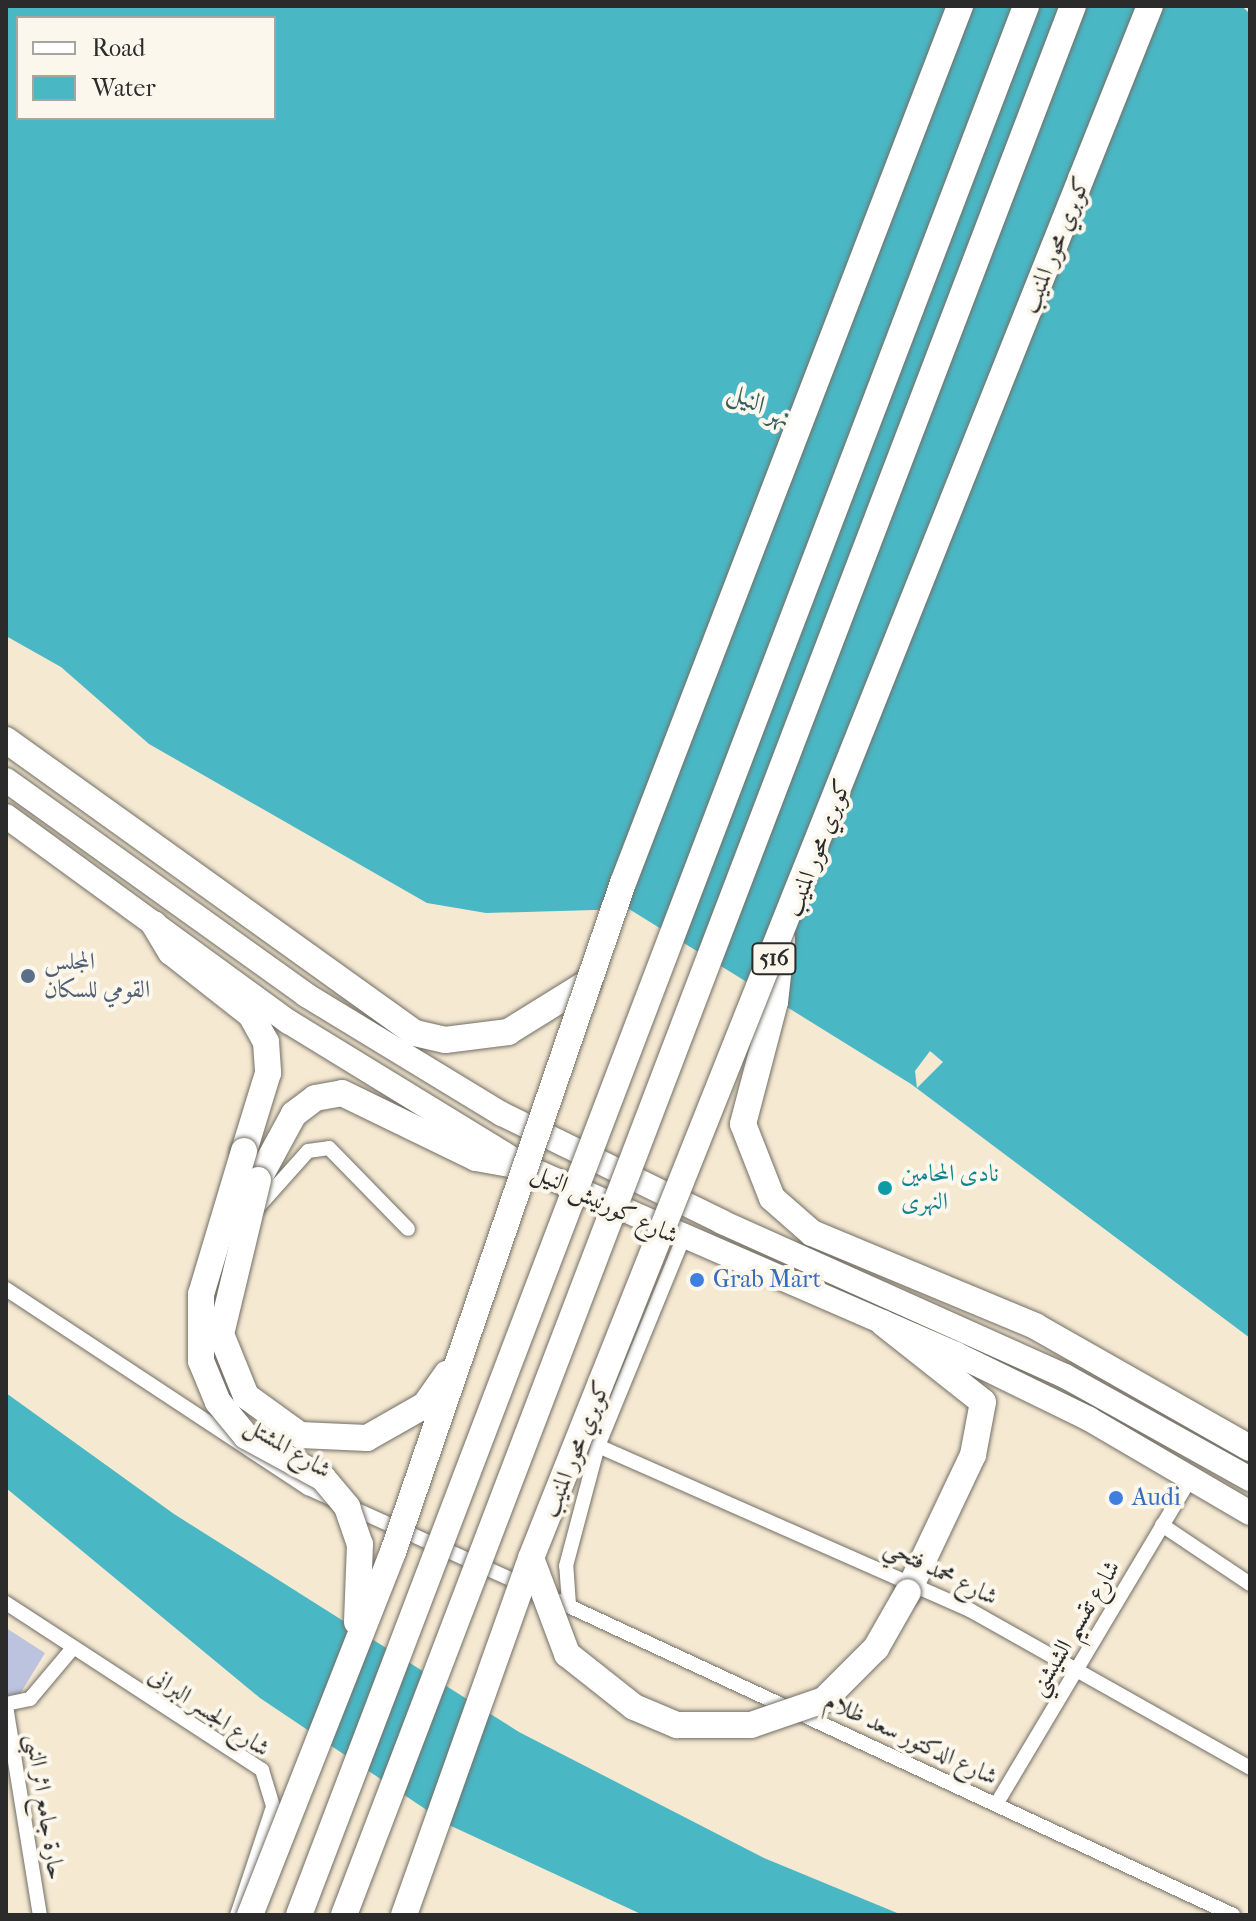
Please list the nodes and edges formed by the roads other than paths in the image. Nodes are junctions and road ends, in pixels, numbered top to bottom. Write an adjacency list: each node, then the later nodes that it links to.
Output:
1 (960, 6): 10 (highway, bridge)
2 (1026, 6): 39 (highway, bridge)
3 (1073, 6): 40 (highway, كوبري محور المنيب / 516, bridge)
4 (1150, 6): 9 (highway, كوبري محور المنيب / 516, bridge)
5 (6, 740): 10 (highway)
6 (6, 780): 21 (highway, شارع كورنيش النيل)
7 (6, 816): 8 (highway, شارع كورنيش النيل)
8 (154, 924): 11 (highway, شارع كورنيش النيل); 29 (highway, bridge)
9 (782, 939): 19 (highway); 24 (highway, كوبري محور المنيب / 516, bridge)
10 (587, 983): 15 (highway, bridge)
11 (526, 1167): 13 (highway, شارع كورنيش النيل); 15 (highway, bridge)
12 (408, 1229): 17 (street)
13 (682, 1241): 16 (highway, شارع كورنيش النيل); 18 (street)
14 (6, 1289): 17 (street, شارع المشتل)
15 (477, 1318): 29 (highway, bridge)
16 (883, 1323): 20 (highway, شارع كورنيش النيل); 26 (highway)
17 (239, 1444): 28 (street, شارع المشتل)
18 (598, 1446): 26 (street, شارع محمد فتحي); 28 (street)
19 (1250, 1448)
20 (1192, 1476): 22 (highway, شارع كورنيش النيل); 23 (street, شارع تقسيم الشيشني)
21 (1250, 1479)
22 (1250, 1513)
23 (1162, 1525): 25 (street); 31 (street, شارع تقسيم الشيشني)
24 (531, 1558): 26 (highway, bridge); 41 (highway, كوبري محور المنيب / 516, bridge)
25 (1250, 1584)
26 (910, 1587): 31 (street, شارع محمد فتحي)
27 (6, 1603): 30 (street, شارع الجسر البرانى)
28 (569, 1605): 35 (street, شارع الدكتور سعد ظلام)
29 (356, 1637): 38 (highway, bridge)
30 (73, 1648): 32 (street); 37 (street, شارع الجسر البرانى)
31 (1078, 1667): 33 (street, شارع محمد فتحي); 35 (street, شارع تقسيم الشيشني)
32 (6, 1705): 34 (street, حارة جامع اثر النبى)
33 (1250, 1768)
34 (12, 1770): 36 (street, حارة جامع اثر النبى)
35 (997, 1803): 42 (street, شارع الدكتور سعد ظلام)
36 (40, 1915)
37 (237, 1915)
38 (250, 1915)
39 (299, 1915)
40 (344, 1915)
41 (404, 1915)
42 (1233, 1915)

